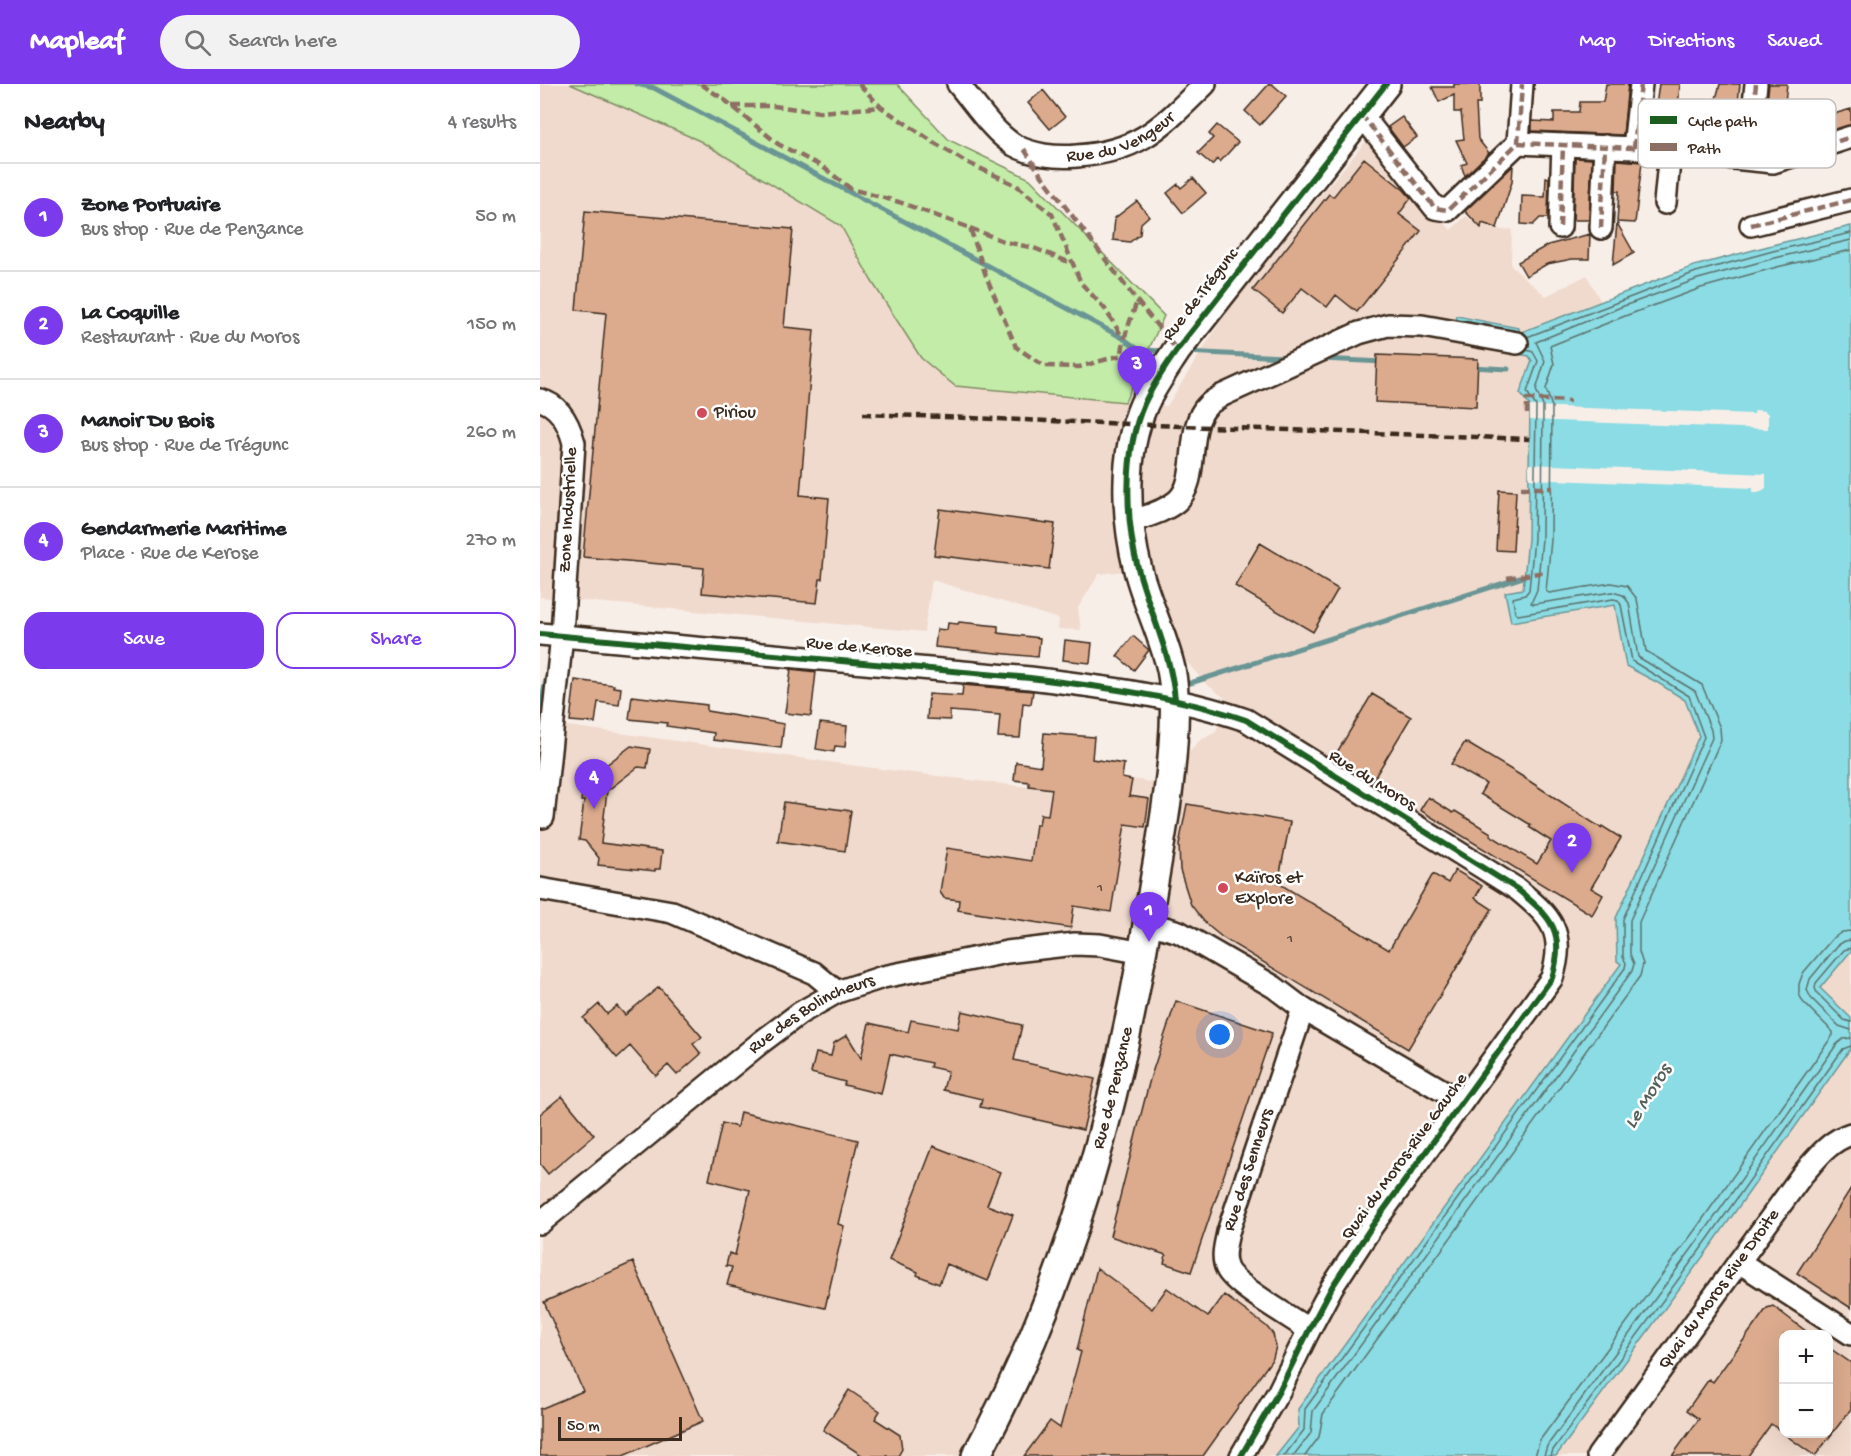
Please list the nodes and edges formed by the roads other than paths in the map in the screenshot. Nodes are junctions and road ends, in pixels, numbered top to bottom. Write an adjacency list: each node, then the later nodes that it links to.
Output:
1 (958, 84): 2 (street, Rue du Vengeur)
2 (1204, 84)
3 (1386, 84): 10 (main road, Rue de Trégunc)
4 (1522, 84): 13 (street)
5 (1641, 84): 7 (street)
6 (1756, 84): 8 (street)
7 (1639, 99)
8 (1754, 99)
9 (1638, 111): 16 (street)
10 (1361, 114): 13 (street); 26 (main road, Rue de Trégunc)
11 (1851, 137): 12 (street)
12 (1836, 142)
13 (1518, 143): 14 (street)
14 (1563, 145): 15 (street); 22 (street)
15 (1605, 147): 16 (street); 23 (street)
16 (1634, 148): 17 (street)
17 (1638, 148)
18 (1668, 168): 20 (street)
19 (1851, 200): 21 (street)
20 (1665, 203)
21 (1751, 225)
22 (1560, 227)
23 (1601, 228)
24 (1516, 343): 26 (street)
25 (540, 400): 28 (street, Zone Industrielle)
26 (1130, 522): 29 (main road, Rue de Trégunc)
27 (540, 634): 28 (street, Rue de Kerose)
28 (562, 635): 29 (street, Rue de Kerose); 30 (street)
29 (1175, 699): 32 (street, Rue du Moros); 33 (main road, Rue de Penzance)
30 (543, 817)
31 (540, 889): 35 (street)
32 (1543, 910): 37 (street, Quai du Moros-Rive Gauche)
33 (1148, 923): 34 (main road, Rue de Penzance); 36 (street)
34 (1143, 952): 35 (street, Rue des Bolincheurs); 43 (main road, Rue de Penzance)
35 (837, 993): 39 (street, Rue des Bolincheurs)
36 (1303, 1009): 37 (street); 41 (street, Rue des Senneurs)
37 (1462, 1102): 41 (street, Quai du Moros-Rive Gauche)
38 (1851, 1134): 40 (street, Quai du Moros Rive Droite)
39 (540, 1223)
40 (1739, 1262): 42 (street); 45 (street, Quai du Moros Rive Droite)
41 (1309, 1330): 44 (street, Quai du Moros-Rive Gauche)
42 (1851, 1334)
43 (976, 1456)
44 (1241, 1456)
45 (1598, 1456)

